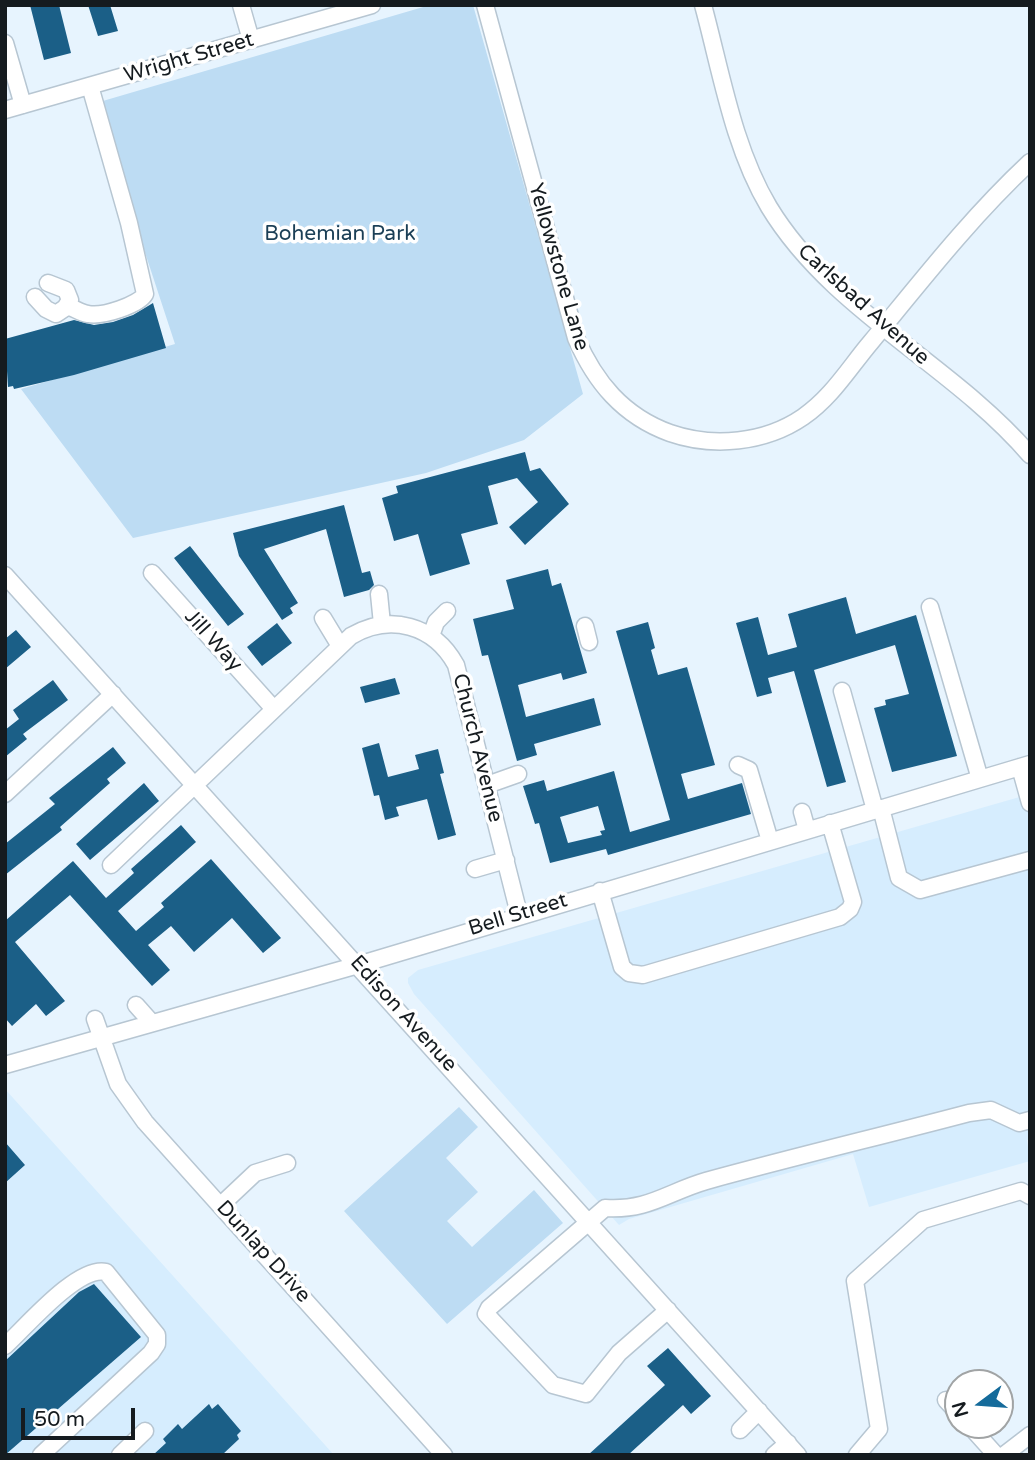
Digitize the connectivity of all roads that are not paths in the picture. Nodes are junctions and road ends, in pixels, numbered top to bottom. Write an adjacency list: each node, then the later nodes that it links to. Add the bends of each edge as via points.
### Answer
1 (241, 5): 5 (street)
2 (372, 5): 5 (street, Wright Street)
3 (485, 5): 14 (street, Yellowstone Lane, via 576,338 594,376 623,407 659,429 700,440 763,435 802,418 818,405)
4 (703, 5): 14 (street, Carlsbad Avenue, via 742,147 767,205 804,256)
5 (251, 40): 7 (street, Wright Street)
6 (5, 43): 8 (street)
7 (90, 86): 8 (street, Wright Street); 13 (street, via 145,294 140,301 96,314)
8 (23, 105): 9 (street, Wright Street)
9 (5, 110)
10 (1030, 162): 14 (street, Yellowstone Lane, via 964,229)
11 (48, 283): 13 (street, via 66,290)
12 (35, 297): 13 (street, via 56,314)
13 (67, 306)
14 (884, 328): 15 (street, Carlsbad Avenue)
15 (1030, 455)
16 (152, 573): 27 (street, Jill Way)
17 (7, 582): 26 (street, Edison Avenue)
18 (379, 594): 22 (street)
19 (930, 607): 31 (street)
20 (447, 611): 23 (street)
21 (323, 618): 24 (street)
22 (382, 624): 23 (street, Church Avenue, via 405,625); 24 (street, via 361,630)
23 (431, 636): 33 (street, Church Avenue, via 456,665 477,719)
24 (340, 646): 27 (street)
25 (842, 691): 36 (street)
26 (113, 694): 32 (street, Edison Avenue); 34 (street)
27 (274, 708): 32 (street)
28 (738, 765): 40 (street, via 749,770)
29 (1025, 766): 31 (street, Bell Street); 35 (street)
30 (518, 774): 33 (street)
31 (979, 779): 36 (street, Bell Street)
32 (195, 782): 43 (street); 47 (street, Edison Avenue)
33 (487, 785): 41 (street, Church Avenue)
34 (5, 794)
35 (1030, 803)
36 (878, 809): 38 (street, Bell Street); 42 (street, via 899,878 920,890)
37 (802, 812): 39 (street)
38 (830, 823): 39 (street, Bell Street); 45 (street, via 853,902 840,917 643,975 622,967)
39 (807, 830): 40 (street, Bell Street)
40 (770, 841): 45 (street, Bell Street)
41 (506, 860): 44 (street); 46 (street, Church Avenue)
42 (1030, 860)
43 (111, 865)
44 (475, 869)
45 (600, 891): 46 (street, Bell Street)
46 (519, 914): 47 (street, Bell Street)
47 (358, 965): 50 (street, Bell Street); 57 (street, Edison Avenue)
48 (136, 1005): 50 (street)
49 (95, 1019): 51 (street, Dunlap Drive)
50 (152, 1023): 51 (street, Bell Street)
51 (101, 1038): 52 (street, Bell Street); 56 (street, Dunlap Drive, via 130,1103)
52 (5, 1065)
53 (1030, 1120): 57 (street, via 1019,1123 991,1110 970,1113 703,1182 629,1209 605,1208)
54 (287, 1163): 56 (street, via 256,1173)
55 (1030, 1196): 70 (street, via 1021,1191 923,1220 855,1281 879,1429)
56 (221, 1205): 68 (street, Dunlap Drive)
57 (588, 1221): 58 (street, Edison Avenue); 58 (street, via 486,1314 553,1385 586,1394 619,1353)
58 (668, 1310): 60 (street, Edison Avenue)
59 (5, 1346): 66 (street, via 78,1277 97,1269 106,1272 157,1335 151,1353)
60 (759, 1411): 61 (street); 65 (street, Edison Avenue)
61 (740, 1430)
62 (145, 1431): 67 (street)
63 (1030, 1435): 72 (street)
64 (982, 1439): 71 (street)
65 (793, 1449): 69 (street)
66 (41, 1455)
67 (120, 1455)
68 (444, 1455)
69 (775, 1455)
70 (857, 1455)
71 (996, 1455)
72 (1004, 1455)

